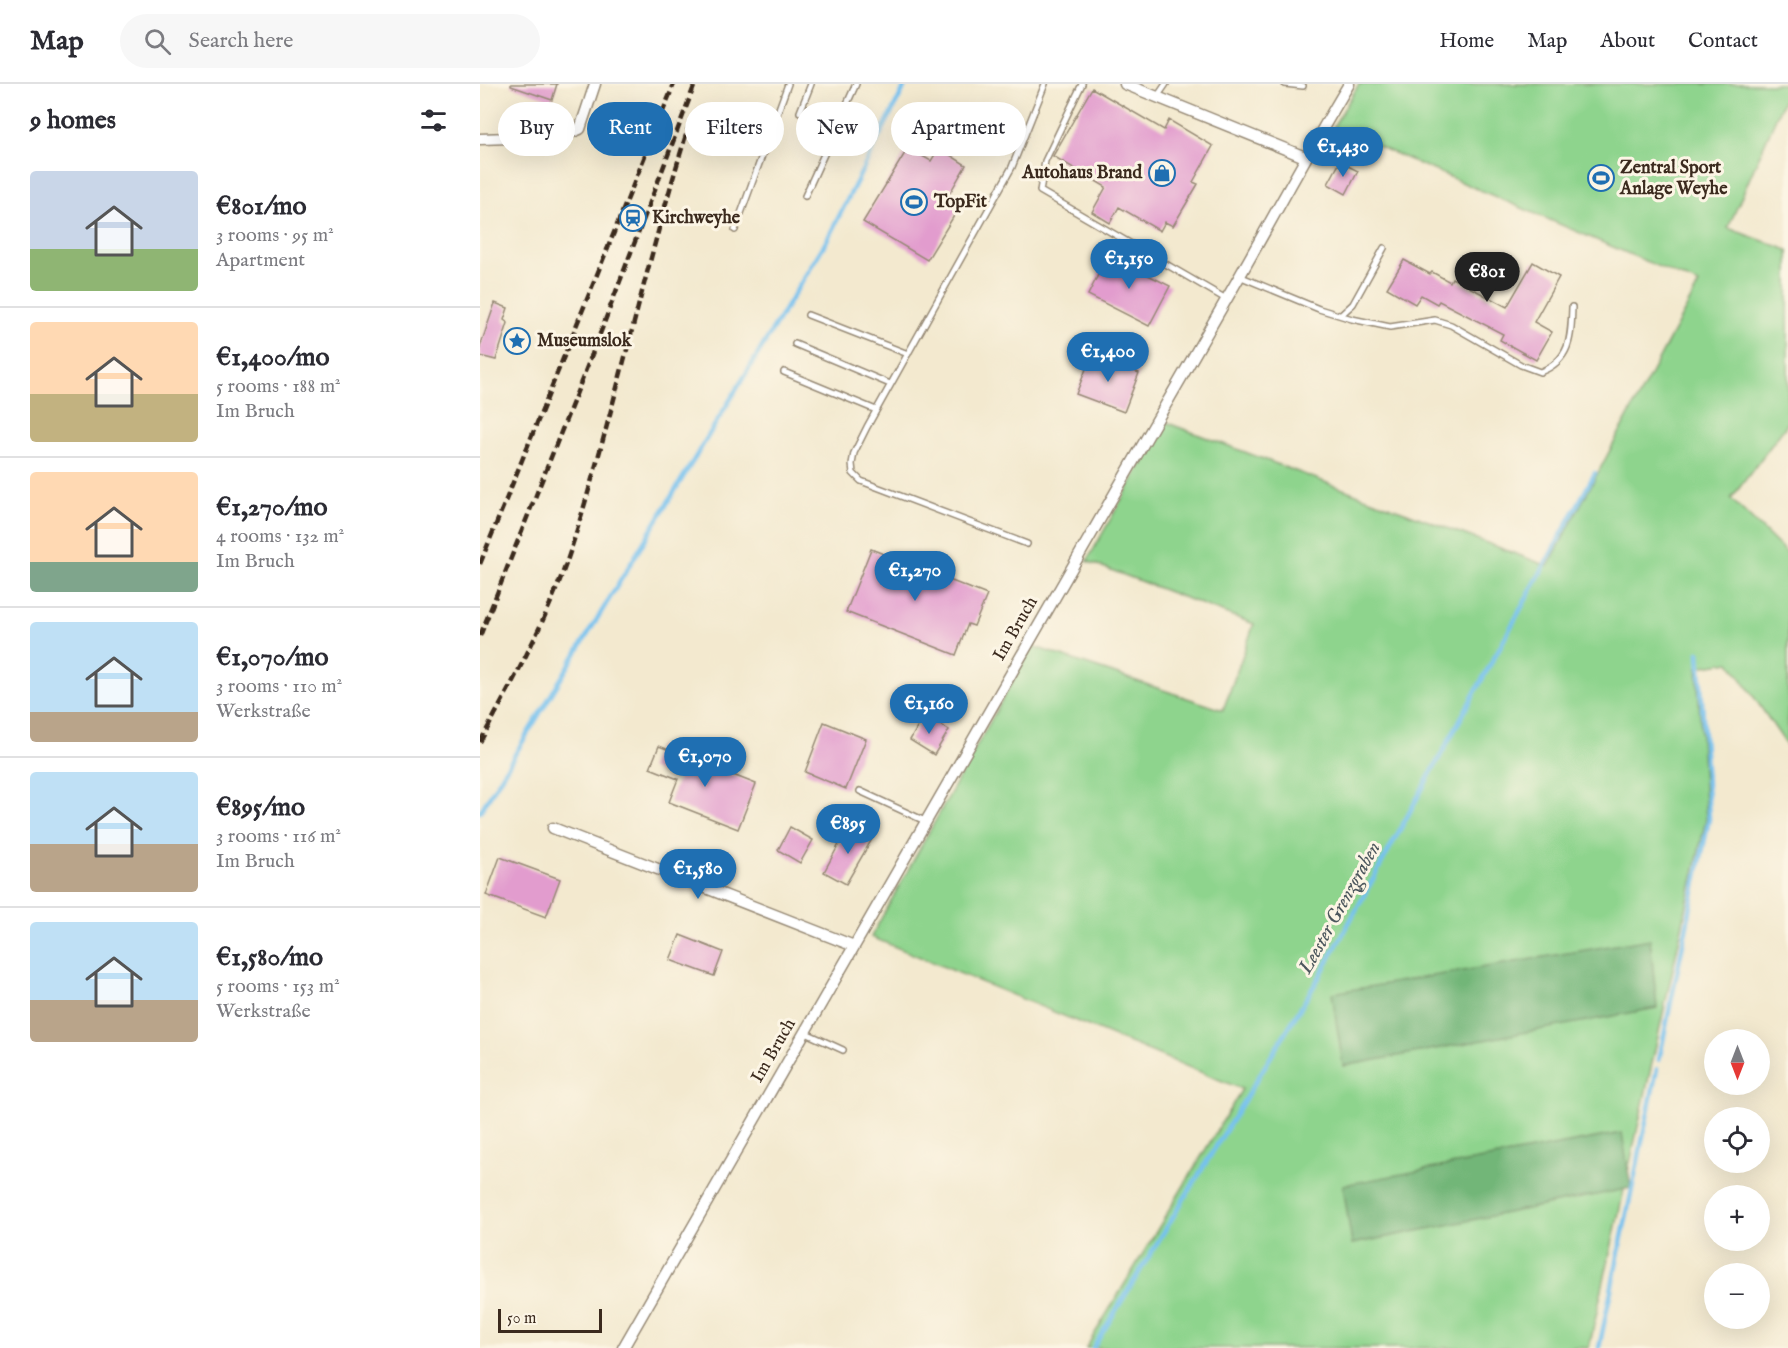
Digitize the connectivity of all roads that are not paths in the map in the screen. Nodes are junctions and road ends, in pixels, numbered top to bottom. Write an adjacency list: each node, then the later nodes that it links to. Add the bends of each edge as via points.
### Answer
1 (595, 84): 14 (street, via 580,129 562,136)
2 (788, 84): 17 (lane)
3 (811, 84): 13 (lane)
4 (856, 84): 16 (lane)
5 (1045, 84): 25 (lane, via 1012,167)
6 (1082, 84): 20 (lane, via 1045,161 1040,191)
7 (1125, 84): 12 (street)
8 (1166, 84): 12 (lane)
9 (1285, 84): 11 (lane)
10 (1349, 84): 15 (street, Im Bruch)
11 (1304, 86)
12 (1157, 97): 15 (street)
13 (804, 102)
14 (480, 139)
15 (1305, 157): 19 (street, Im Bruch)
16 (806, 196)
17 (735, 230)
18 (1384, 248): 23 (lane, via 1353,304)
19 (1239, 276): 20 (street, Im Bruch); 23 (lane)
20 (1226, 299): 31 (street, Im Bruch)
21 (1572, 308): 23 (lane, via 1571,340 1553,367 1540,372 1521,366 1451,325 1435,320 1390,327)
22 (808, 315): 25 (lane)
23 (1341, 315)
24 (795, 344): 27 (lane)
25 (908, 354): 27 (lane)
26 (784, 372): 28 (lane)
27 (890, 384): 28 (lane)
28 (876, 410): 29 (lane, via 854,453 853,473 861,481)
29 (1027, 544)
30 (860, 791): 31 (lane)
31 (925, 822): 33 (street, Im Bruch)
32 (553, 828): 33 (street)
33 (854, 946): 34 (street, Im Bruch)
34 (804, 1032): 35 (lane); 36 (street, Im Bruch)
35 (843, 1050)
36 (623, 1348)

